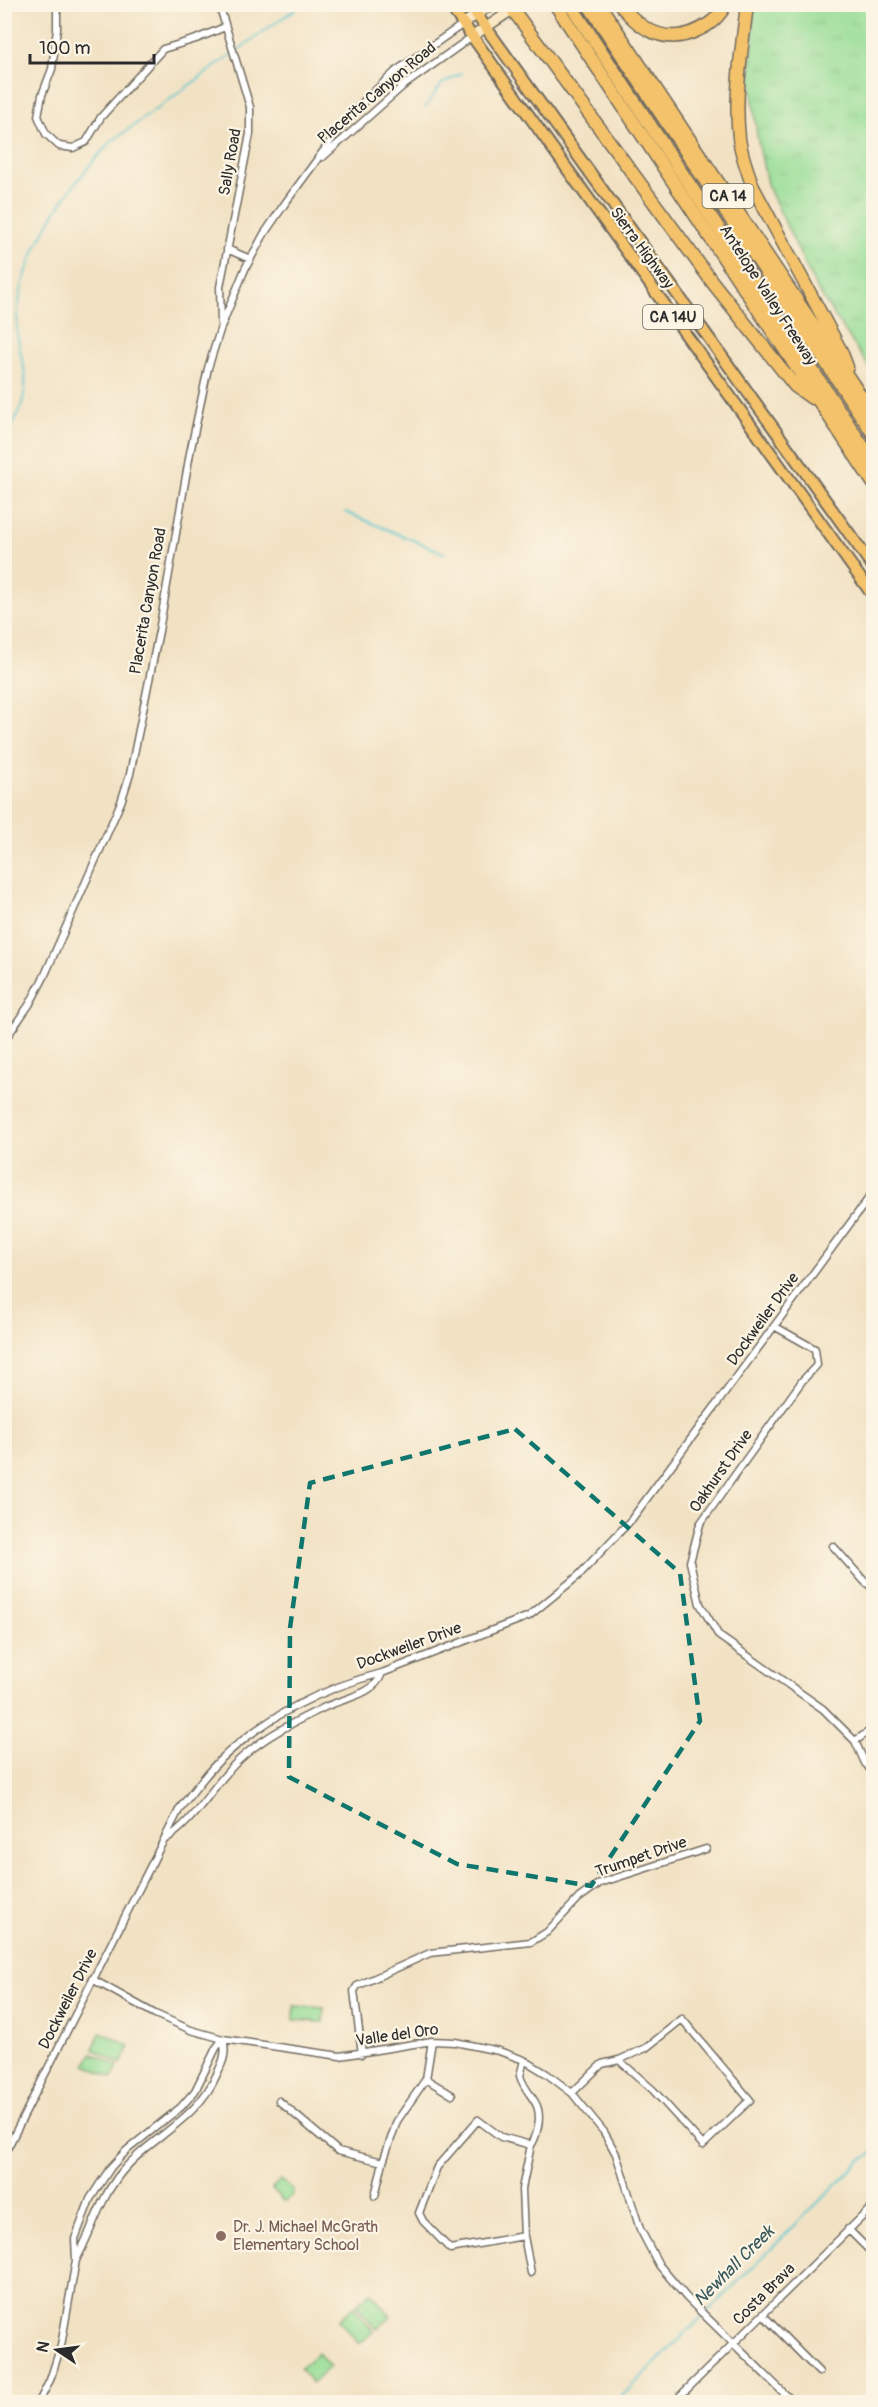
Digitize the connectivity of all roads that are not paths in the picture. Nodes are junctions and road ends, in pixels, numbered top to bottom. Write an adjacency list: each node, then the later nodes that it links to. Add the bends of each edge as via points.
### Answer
1 (57, 4): 16 (street, via 52,69 38,116 46,134 59,146 73,148 86,142 101,117 164,49)
2 (219, 4): 16 (street, Sally Road)
3 (449, 4): 15 (main road, Sierra Highway / CA 14U)
4 (469, 4): 14 (main road, Sierra Highway / CA 14U)
5 (493, 4): 14 (main road, Placerita Canyon Road)
6 (570, 4): 27 (highway)
7 (588, 4): 26 (highway)
8 (599, 4): 23 (highway, Antelope Valley Freeway / CA 14)
9 (620, 4): 10 (highway, via 640,26 663,37 674,37 708,25)
10 (726, 4)
11 (747, 4): 23 (highway, via 737,114 745,164 753,187 841,351)
12 (517, 7): 17 (main road, Placerita Canyon Road); 24 (highway, via 713,283 795,386)
13 (551, 7): 24 (highway, Antelope Valley Freeway / CA 14, via 599,68)
14 (477, 15): 15 (main road, Placerita Canyon Road); 17 (main road, Sierra Highway / CA 14U)
15 (464, 23): 18 (main road, Sierra Highway / CA 14U); 19 (street, Placerita Canyon Road, via 376,89)
16 (225, 27): 20 (street, Sally Road, via 250,107 250,134)
17 (486, 27): 18 (main road, Placerita Canyon Road); 29 (main road, Sierra Highway / CA 14U)
18 (473, 36): 19 (street, Placerita Canyon Road, via 403,86); 30 (main road, Sierra Highway / CA 14U)
19 (313, 166): 21 (street, Placerita Canyon Road)
20 (227, 249): 21 (street); 22 (street, Sally Road, via 220,287)
21 (250, 259): 22 (street, Placerita Canyon Road)
22 (221, 327): 31 (street, Placerita Canyon Road, via 192,444 130,774 44,977)
23 (855, 388): 25 (highway, Antelope Valley Freeway / CA 14)
24 (819, 404): 28 (highway, Antelope Valley Freeway / CA 14)
25 (873, 416)
26 (873, 435)
27 (873, 463)
28 (873, 484)
29 (873, 568)
30 (873, 597)
31 (4, 1041)
32 (873, 1191): 33 (street, Dockweiler Drive)
33 (774, 1326): 36 (street, Dockweiler Drive, via 631,1520 578,1576 529,1616); 38 (street, Oakhurst Drive, via 815,1349 817,1365 700,1524 690,1562 700,1604 719,1636 824,1709)
34 (833, 1546): 35 (street)
35 (873, 1589)
36 (382, 1673): 40 (street, via 370,1689 335,1702 252,1748 183,1825); 40 (street, Dockweiler Drive, via 309,1699 250,1735 200,1782)
37 (873, 1728): 38 (street)
38 (855, 1741): 39 (street, Oakhurst Drive)
39 (873, 1774)
40 (163, 1840): 42 (street, Dockweiler Drive)
41 (706, 1849): 45 (street, Trumpet Drive, via 600,1883 531,1942 430,1953 357,1986 354,1991)
42 (92, 1979): 43 (street, Valle del Oro, via 154,2014); 53 (street, Dockweiler Drive)
43 (223, 2039): 45 (street, Valle del Oro, via 316,2054); 60 (street, via 188,2099 126,2150 101,2182 81,2218 75,2239); 60 (street, via 224,2060 205,2097 118,2177 99,2207)
44 (432, 2041): 45 (street, Valle del Oro); 46 (street, Valle del Oro, via 482,2046); 48 (street)
45 (362, 2054)
46 (524, 2060): 49 (street, Valle del Oro); 52 (street, via 520,2076 540,2114)
47 (619, 2060): 47 (street, via 646,2048 682,2019 750,2100 703,2145 653,2090); 49 (street, via 602,2064)
48 (426, 2079): 50 (street); 54 (street, via 397,2121)
49 (572, 2093): 63 (street, Valle del Oro, via 616,2154 634,2213 659,2265)
50 (452, 2095)
51 (279, 2102): 54 (street, via 338,2151)
52 (531, 2145): 58 (street, via 522,2189); 58 (street, via 501,2137 477,2120 437,2167 419,2213 450,2248)
53 (4, 2155)
54 (383, 2162): 55 (street)
55 (375, 2196)
56 (873, 2205): 57 (street, Costa Brava)
57 (848, 2229): 59 (street); 62 (street, Costa Brava)
58 (524, 2236): 61 (street)
59 (873, 2255)
60 (76, 2260): 65 (street, via 61,2346)
61 (531, 2273)
62 (762, 2315): 63 (street, Costa Brava); 64 (street)
63 (734, 2345): 66 (street, Costa Brava); 67 (street, Valle del Oro)
64 (819, 2372)
65 (39, 2403)
66 (674, 2403)
67 (793, 2403)

